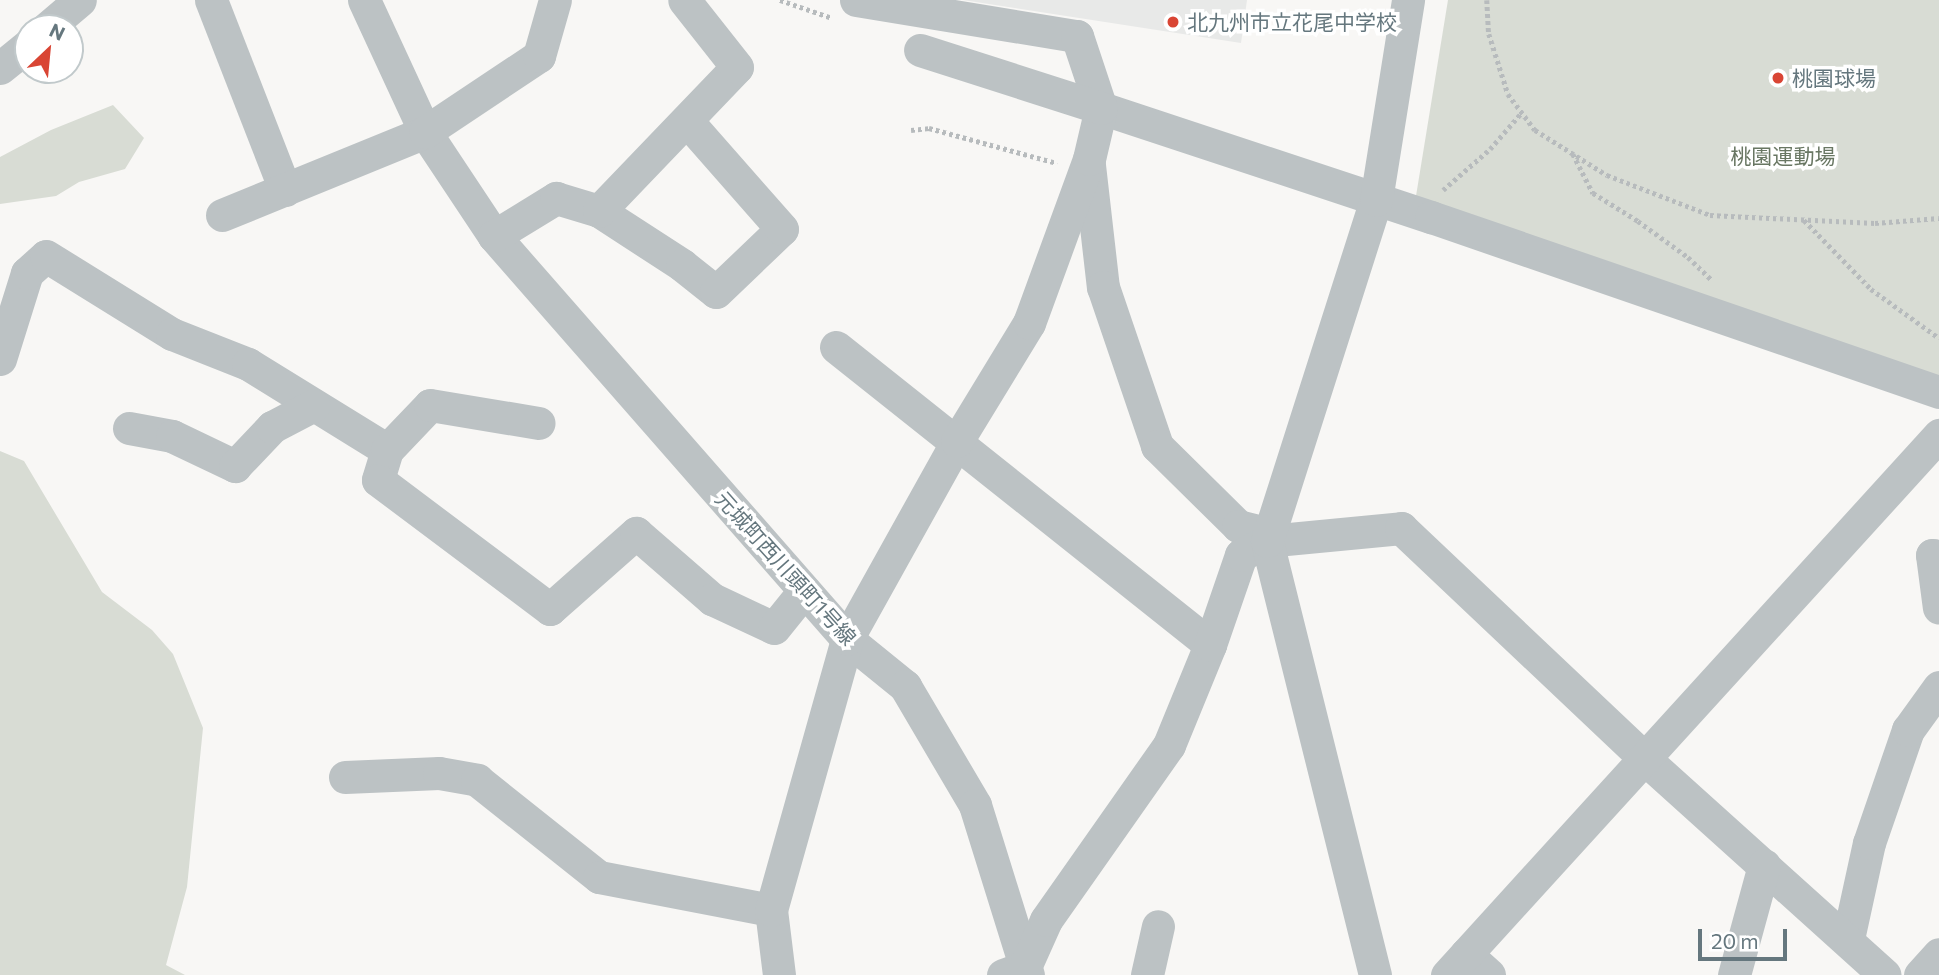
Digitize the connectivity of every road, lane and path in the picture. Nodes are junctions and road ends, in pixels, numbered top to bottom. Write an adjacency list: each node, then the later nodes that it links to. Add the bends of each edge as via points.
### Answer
1 (80, 0): 9 (street)
2 (211, 0): 20 (street)
3 (365, 0): 17 (street, 元城町西川頭町1号線)
4 (555, 0): 17 (street, via 538,57)
5 (684, 0): 15 (street, via 737,67)
6 (856, 0): 13 (street, via 1077,36)
7 (1408, 0): 21 (street)
8 (1487, 0): 14 (path, via 1489,34 1508,94)
9 (64, 14)
10 (920, 50): 13 (street)
11 (14, 56): 12 (street)
12 (0, 68)
13 (1101, 108): 19 (street); 21 (street)
14 (1522, 112): 18 (path, via 1535,130); 24 (path, via 1490,149 1444,190)
15 (687, 121): 22 (street); 22 (street, via 782,229 716,292)
16 (911, 130): 19 (path, via 929,128)
17 (425, 132): 20 (street); 27 (street, 元城町西川頭町1号線)
18 (1572, 153): 26 (path, via 1607,175 1710,215); 28 (path, via 1593,193 1688,257 1720,288)
19 (1087, 165): 37 (street, via 1029,323); 39 (street, via 1104,287 1157,446 1238,526)
20 (285, 190): 23 (street)
21 (1377, 200): 24 (street); 39 (street)
22 (599, 211): 27 (street, via 556,198)
23 (222, 215)
24 (1431, 217): 28 (street)
25 (1939, 218): 26 (path, via 1875,223)
26 (1804, 220): 29 (path, via 1871,289)
27 (494, 236): 41 (street, 元城町西川頭町1号線)
28 (1740, 322): 32 (street)
29 (1939, 338)
30 (836, 346): 37 (street)
31 (0, 359): 33 (street, via 27,273 46,256 172,334 248,364)
32 (1939, 392)
33 (314, 405): 35 (street, via 272,427 235,466 172,436); 38 (street)
34 (539, 423): 38 (street, via 430,405)
35 (129, 428)
36 (1939, 435): 46 (street)
37 (957, 441): 43 (street); 44 (street)
38 (387, 450): 41 (street, via 378,480 551,609 636,533 712,599 774,628)
39 (1267, 537): 44 (street, via 1241,555); 46 (street, via 1401,528); 57 (street)
40 (1939, 556): 42 (street, via 1932,555)
41 (804, 591): 43 (street, 元城町西川頭町1号線)
42 (1939, 608)
43 (847, 639): 49 (street); 54 (street, 元城町西川頭町1号線, via 905,686 975,805)
44 (1210, 645): 54 (street, via 1169,745 1045,920)
45 (1939, 687): 51 (street, via 1908,730 1869,843)
46 (1646, 760): 48 (street); 53 (street)
47 (345, 777): 49 (street, via 439,773 477,780 599,877)
48 (1764, 865): 51 (street); 58 (street)
49 (771, 910): 55 (street)
50 (1158, 926): 56 (street)
51 (1848, 939): 59 (street)
52 (1939, 954): 60 (street)
53 (1467, 968)
54 (1018, 972)
55 (779, 975)
56 (1147, 975)
57 (1375, 975)
58 (1734, 975)
59 (1885, 975)
60 (1920, 975)

